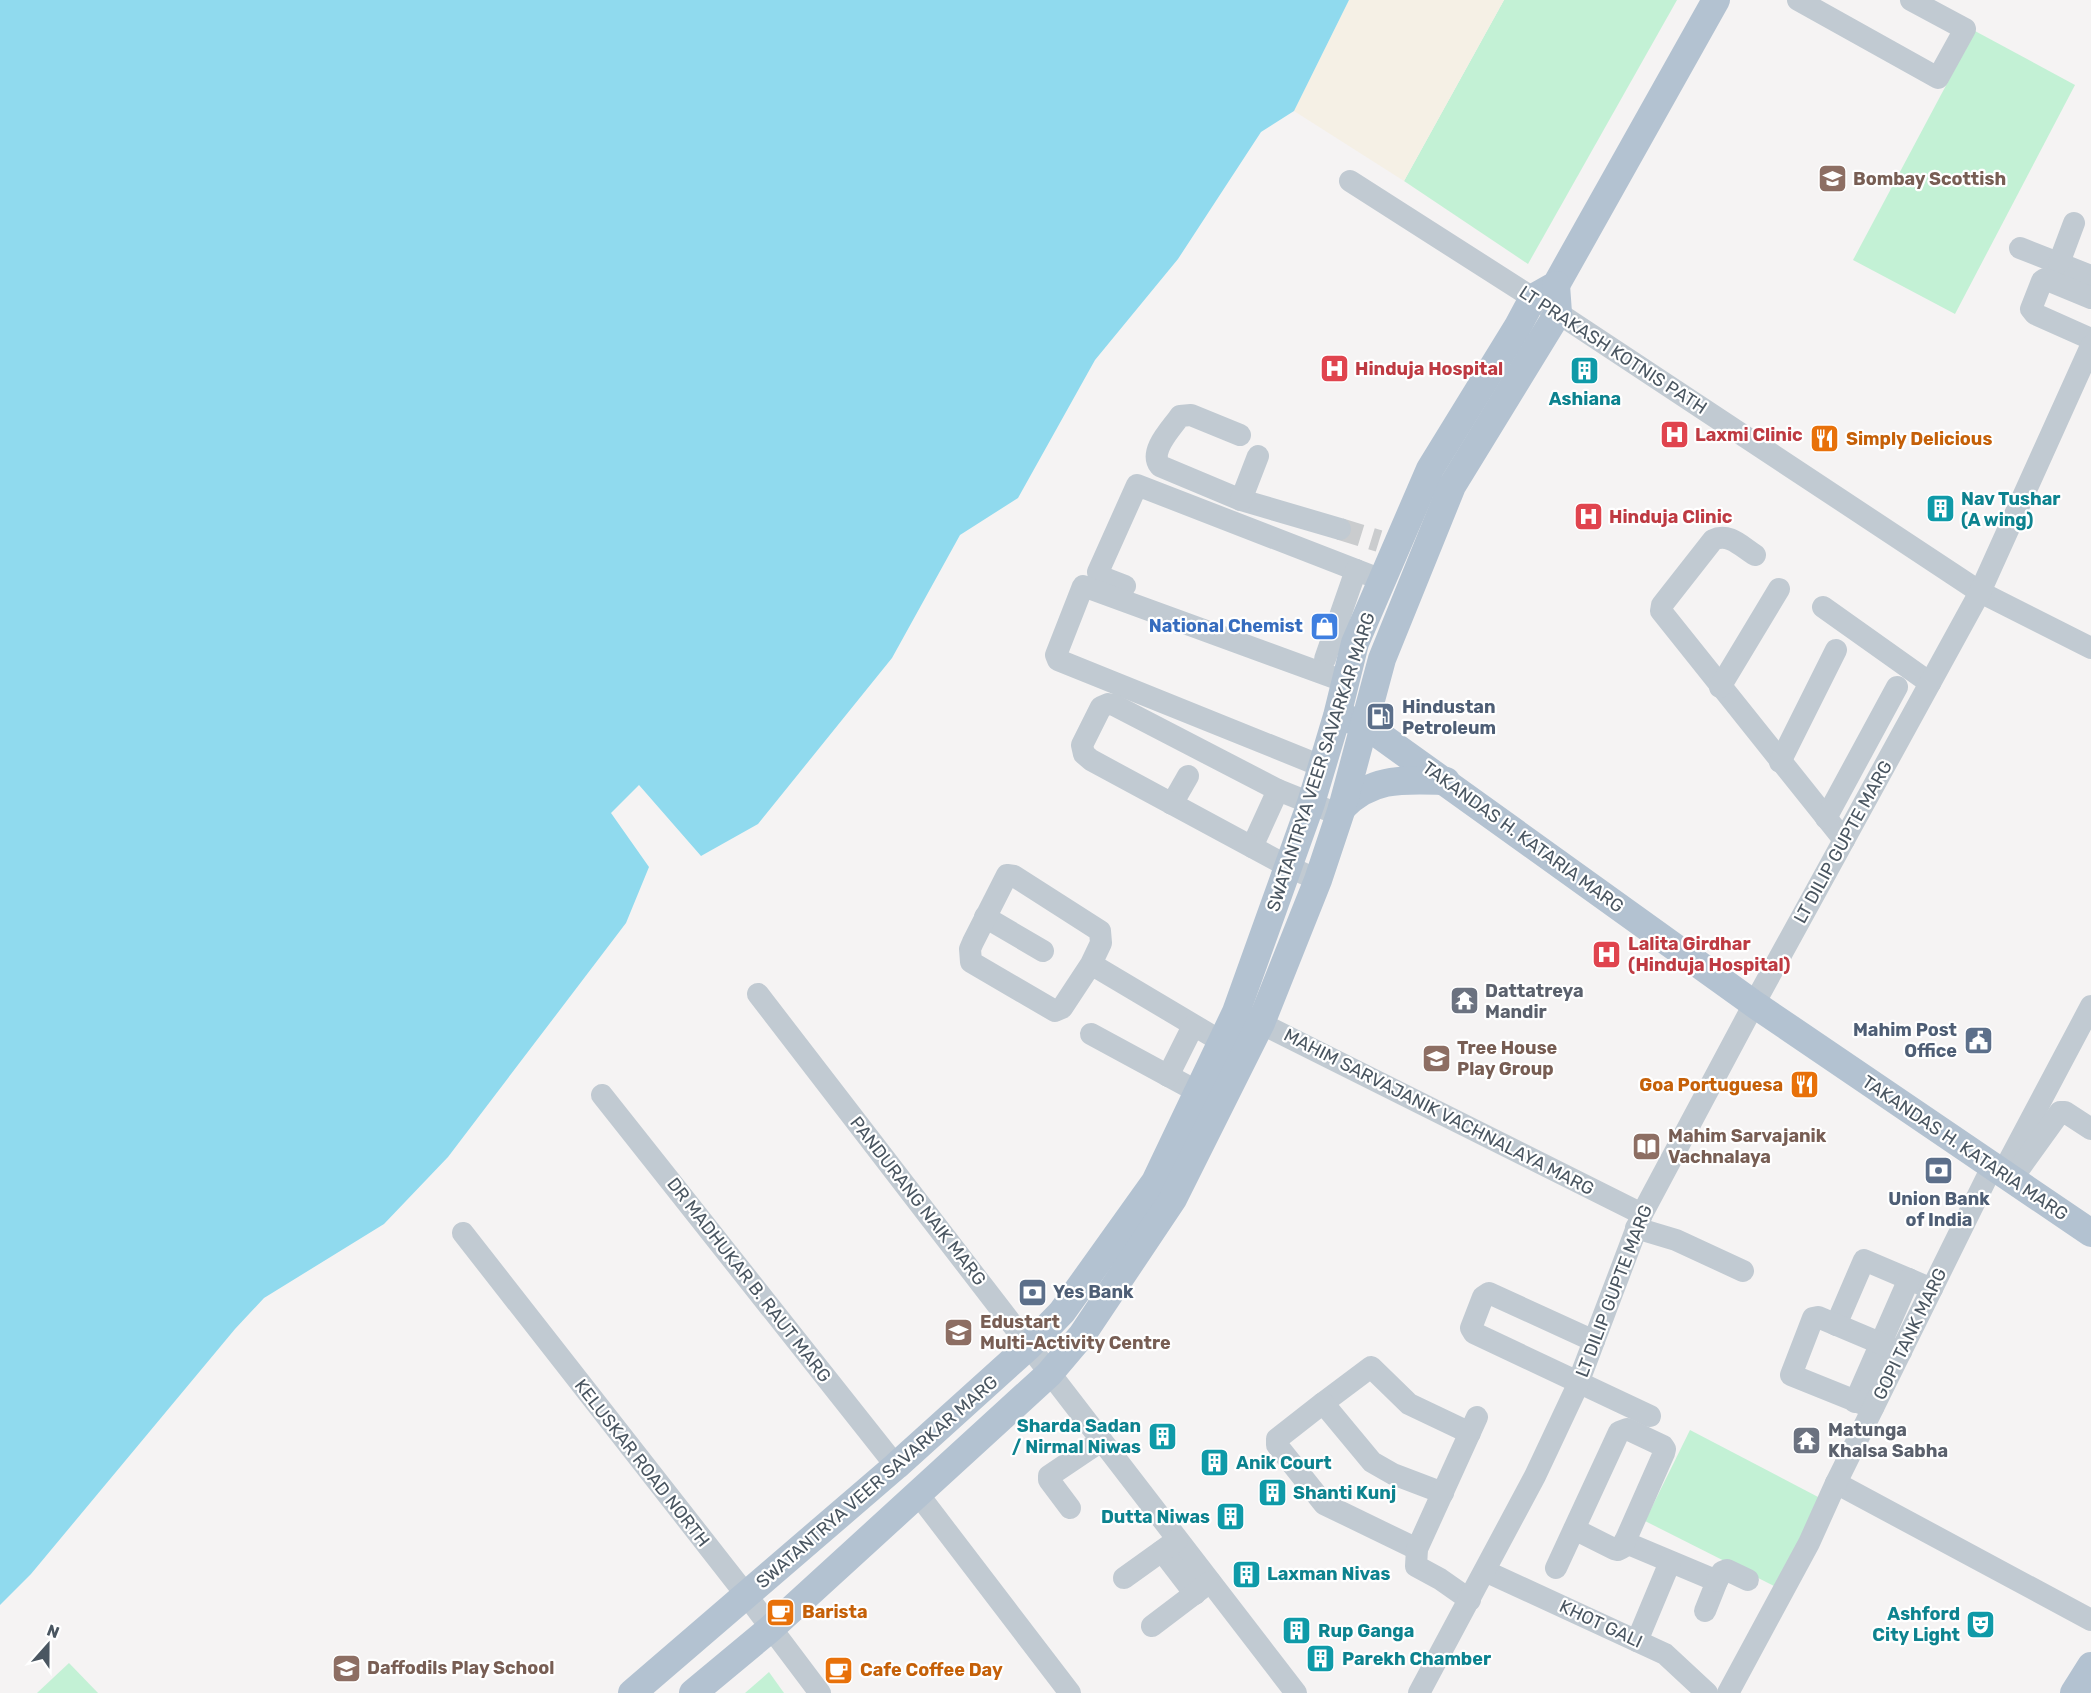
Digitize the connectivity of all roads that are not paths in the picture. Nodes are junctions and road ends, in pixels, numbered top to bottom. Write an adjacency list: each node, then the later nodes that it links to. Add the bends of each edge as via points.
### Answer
1 (1716, 0): 9 (main road, SWATANTRYA VEER SAVARKAR MARG)
2 (1911, 0): 3 (street, via 1965,29 1938,78)
3 (1806, 2)
4 (1350, 181): 9 (street, LT PRAKASH KOTNIS PATH)
5 (2074, 223): 7 (street)
6 (2020, 248): 7 (street)
7 (2059, 263): 8 (street)
8 (2091, 276)
9 (1544, 292): 12 (main road); 20 (main road, SWATANTRYA VEER SAVARKAR MARG, via 1524,316 1430,469 1388,544)
10 (2091, 298): 13 (street, via 2045,279 2031,309)
11 (2091, 306): 13 (street, LT DILIP GUPTE MARG)
12 (1558, 313): 22 (street, LT PRAKASH KOTNIS PATH); 31 (main road, SWATANTRYA VEER SAVARKAR MARG, via 1452,486 1382,660)
13 (2087, 339): 22 (street, LT DILIP GUPTE MARG)
14 (1240, 435): 16 (street, via 1184,414 1155,455 1160,466)
15 (1258, 456): 16 (street)
16 (1241, 500): 17 (street)
17 (1340, 530)
18 (1755, 555): 28 (street, via 1730,538 1713,540 1662,605 1663,616)
19 (1356, 570): 20 (street); 26 (street); 26 (street, via 1137,485 1098,572 1099,576)
20 (1382, 580): 26 (main road, SWATANTRYA VEER SAVARKAR MARG)
21 (1779, 589): 28 (street)
22 (1980, 592): 24 (street, LT PRAKASH KOTNIS PATH); 27 (street, LT DILIP GUPTE MARG)
23 (1824, 608): 27 (street)
24 (2091, 648)
25 (1836, 650): 32 (street)
26 (1340, 669): 30 (main road, SWATANTRYA VEER SAVARKAR MARG); 33 (street, via 1083,586 1056,655 1058,660)
27 (1930, 682): 41 (street, LT DILIP GUPTE MARG)
28 (1720, 687): 32 (street)
29 (1897, 687): 40 (street)
30 (1337, 716): 31 (main road, TAKANDAS H. KATARIA MARG); 33 (main road, SWATANTRYA VEER SAVARKAR MARG)
31 (1364, 723): 35 (main road, TAKANDAS H. KATARIA MARG); 39 (main road, SWATANTRYA VEER SAVARKAR MARG)
32 (1780, 762): 40 (street)
33 (1321, 766): 37 (main road, SWATANTRYA VEER SAVARKAR MARG)
34 (1188, 776): 38 (street)
35 (1446, 781): 39 (main road, via 1399,780 1375,785 1354,795); 49 (main road, TAKANDAS H. KATARIA MARG)
36 (1278, 790): 37 (street); 38 (street, via 1114,705 1104,705 1082,745 1084,754); 42 (street)
37 (1311, 803): 39 (street); 43 (main road, SWATANTRYA VEER SAVARKAR MARG)
38 (1172, 804): 42 (street)
39 (1341, 811): 44 (main road, SWATANTRYA VEER SAVARKAR MARG)
40 (1826, 818): 41 (street)
41 (1844, 840): 49 (street, LT DILIP GUPTE MARG)
42 (1252, 847): 43 (street)
43 (1289, 867): 44 (street); 51 (main road, SWATANTRYA VEER SAVARKAR MARG)
44 (1318, 880): 51 (main road, SWATANTRYA VEER SAVARKAR MARG)
45 (985, 917): 46 (street); 47 (street, via 1007,875 1014,876 1100,931 1101,943); 47 (street, via 970,949 971,962 1052,1010 1062,1008)
46 (1043, 951)
47 (1091, 964): 52 (street)
48 (758, 994): 68 (street, PANDURANG NAIK MARG)
49 (1754, 1004): 59 (main road, TAKANDAS H. KATARIA MARG); 60 (street, LT DILIP GUPTE MARG)
50 (2091, 1006): 59 (street)
51 (1249, 1018): 54 (main road, SWATANTRYA VEER SAVARKAR MARG); 60 (street, MAHIM SARVAJANIK VACHNALAYA MARG)
52 (1193, 1026): 54 (street); 55 (street)
53 (1091, 1034): 55 (street)
54 (1233, 1048): 57 (main road, SWATANTRYA VEER SAVARKAR MARG)
55 (1168, 1076): 57 (street)
56 (602, 1095): 76 (street, DR MADHUKAR B. RAUT MARG)
57 (1208, 1098): 68 (main road, SWATANTRYA VEER SAVARKAR MARG, via 1155,1182 1062,1312); 70 (main road, SWATANTRYA VEER SAVARKAR MARG, via 1173,1199 1082,1335)
58 (2091, 1129): 59 (street, via 2060,1112)
59 (2002, 1174): 62 (main road, TAKANDAS H. KATARIA MARG); 65 (street, GOPI TANK MARG)
60 (1639, 1221): 63 (street, MAHIM SARVAJANIK VACHNALAYA MARG); 67 (street, LT DILIP GUPTE MARG)
61 (463, 1233): 92 (street, KELUSKAR ROAD NORTH)
62 (2091, 1233)
63 (1743, 1271)
64 (1909, 1279): 65 (street); 66 (street, via 1864,1260); 69 (street)
65 (1932, 1289): 69 (street, GOPI TANK MARG)
66 (1836, 1325): 69 (street); 73 (street, via 1814,1317 1791,1375)
67 (1588, 1338): 71 (street, LT DILIP GUPTE MARG); 71 (street, via 1489,1293 1483,1297 1471,1328 1474,1333)
68 (1029, 1346): 70 (street, PANDURANG NAIK MARG); 76 (main road, SWATANTRYA VEER SAVARKAR MARG)
69 (1891, 1348): 73 (street, GOPI TANK MARG)
70 (1049, 1374): 75 (street, PANDURANG NAIK MARG); 79 (main road, SWATANTRYA VEER SAVARKAR MARG)
71 (1572, 1379): 74 (street); 87 (street, LT DILIP GUPTE MARG, via 1535,1476)
72 (1323, 1403): 78 (street, via 1372,1461 1393,1474); 78 (street, via 1371,1367 1409,1404 1473,1425); 84 (street, via 1277,1439 1277,1445 1324,1504)
73 (1864, 1405): 77 (street, GOPI TANK MARG)
74 (1650, 1416)
75 (1101, 1440): 80 (street, via 1049,1476); 83 (street, PANDURANG NAIK MARG)
76 (897, 1466): 92 (main road, SWATANTRYA VEER SAVARKAR MARG)
77 (1836, 1483): 95 (street); 107 (street, GOPI TANK MARG, via 1809,1543)
78 (1443, 1493): 84 (street)
79 (918, 1494): 97 (main road, SWATANTRYA VEER SAVARKAR MARG); 103 (street)
80 (1070, 1508)
81 (1574, 1529): 82 (street, via 1618,1550); 82 (street, via 1619,1432 1627,1429 1665,1449); 86 (street)
82 (1624, 1542): 85 (street)
83 (1169, 1545): 88 (street); 91 (street, PANDURANG NAIK MARG)
84 (1418, 1549): 93 (street, via 1416,1566)
85 (1670, 1562): 90 (street); 98 (street)
86 (1556, 1568)
87 (1485, 1571): 93 (street, LT DILIP GUPTE MARG); 98 (street, KHOT GALI)
88 (1124, 1578)
89 (1748, 1580): 90 (street, via 1728,1570)
90 (1717, 1581): 94 (street)
91 (1203, 1588): 96 (street); 104 (street, PANDURANG NAIK MARG)
92 (747, 1596): 97 (street, KELUSKAR ROAD NORTH); 100 (main road, SWATANTRYA VEER SAVARKAR MARG)
93 (1470, 1600): 105 (street, LT DILIP GUPTE MARG)
94 (1705, 1611)
95 (2091, 1620)
96 (1152, 1626)
97 (770, 1629): 101 (main road, SWATANTRYA VEER SAVARKAR MARG); 102 (street, KELUSKAR ROAD NORTH)
98 (1637, 1641): 106 (street, KHOT GALI, via 1665,1654)
99 (2091, 1666): 108 (main road)
100 (632, 1693)
101 (693, 1693)
102 (820, 1693)
103 (1070, 1693)
104 (1296, 1693)
105 (1419, 1693)
106 (1707, 1693)
107 (1728, 1693)
108 (2074, 1693)

